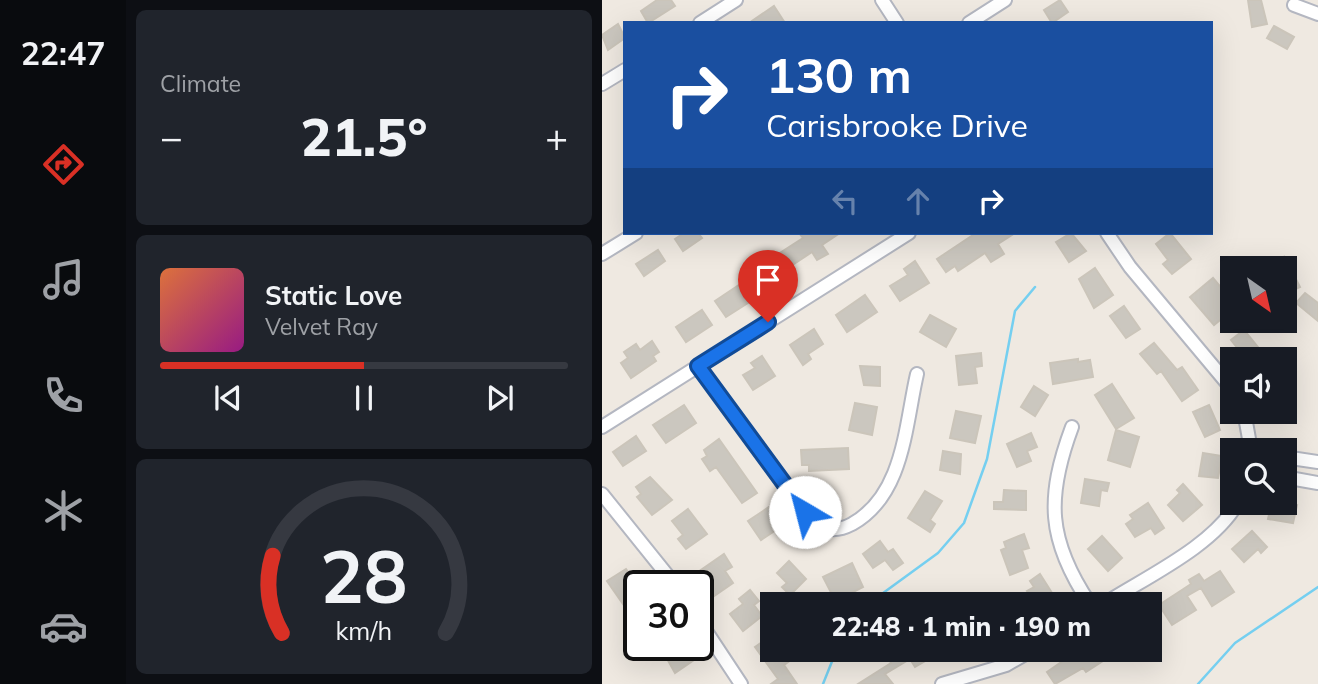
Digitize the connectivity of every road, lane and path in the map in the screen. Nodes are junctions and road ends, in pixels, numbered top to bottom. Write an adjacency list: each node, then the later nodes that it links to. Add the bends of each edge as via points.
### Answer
1 (736, 0): 6 (street)
2 (882, 0): 7 (street)
3 (1005, 0): 8 (street)
4 (1294, 5): 5 (street)
5 (1318, 14)
6 (703, 21)
7 (896, 21)
8 (972, 21)
9 (623, 71): 10 (street)
10 (602, 84)
11 (633, 235): 14 (street)
12 (906, 235): 15 (street)
13 (1108, 235): 17 (street)
14 (602, 254)
15 (698, 366): 16 (street, via 805,512 830,530 863,517 892,481); 18 (street)
16 (916, 374)
17 (1220, 376)
18 (602, 426)
19 (1072, 427): 27 (street, via 1056,476 1054,520 1063,557)
20 (1297, 459): 21 (street)
21 (1318, 462)
22 (1297, 479): 23 (street)
23 (1318, 482)
24 (602, 494): 26 (street)
25 (1230, 515): 28 (street, via 1208,538)
26 (663, 570)
27 (1083, 592)
28 (1123, 592)
29 (714, 643): 31 (street)
30 (1011, 662): 32 (street)
31 (741, 684)
32 (942, 684)

